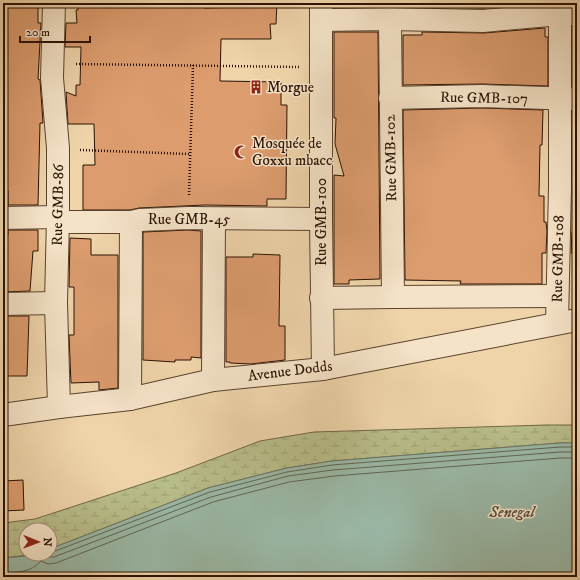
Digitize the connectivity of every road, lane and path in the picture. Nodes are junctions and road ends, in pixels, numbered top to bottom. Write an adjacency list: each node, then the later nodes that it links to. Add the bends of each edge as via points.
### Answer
1 (54, 3): 7 (street, Rue GMB-86)
2 (566, 10): 4 (street, via 483,21); 9 (street, Rue GMB-108)
3 (321, 12): 4 (street); 6 (street, Rue GMB-100)
4 (390, 19): 8 (street, Rue GMB-102)
5 (194, 66): 6 (path); 7 (path, via 71,63); 11 (path)
6 (321, 67): 17 (street, Rue GMB-100)
7 (52, 78): 10 (street, Rue GMB-86)
8 (390, 98): 9 (street, Rue GMB-107, via 482,96); 20 (street, Rue GMB-102)
9 (569, 99): 12 (street, Rue GMB-108)
10 (58, 148): 11 (path); 15 (street, Rue GMB-86)
11 (190, 154): 14 (path)
12 (568, 187): 19 (street, Rue GMB-108)
13 (3, 218): 15 (street, Rue GMB-45)
14 (188, 218): 16 (street, Rue GMB-45); 18 (street, Rue GMB-45)
15 (58, 219): 18 (street, Rue GMB-45); 22 (street, Rue GMB-86)
16 (214, 219): 17 (street, Rue GMB-45); 26 (street)
17 (321, 219): 21 (street, Rue GMB-100)
18 (131, 222): 27 (street)
19 (557, 296): 20 (street); 24 (street, Rue GMB-108)
20 (393, 297): 21 (street)
21 (321, 298): 25 (street, Rue GMB-100)
22 (56, 303): 23 (street); 28 (street, Rue GMB-86)
23 (3, 304)
24 (567, 322): 25 (street, Avenue Dodds)
25 (323, 369): 26 (street, Avenue Dodds)
26 (213, 380): 27 (street, Avenue Dodds)
27 (130, 399): 28 (street, Avenue Dodds)
28 (59, 407): 29 (street, Avenue Dodds)
29 (3, 415)

